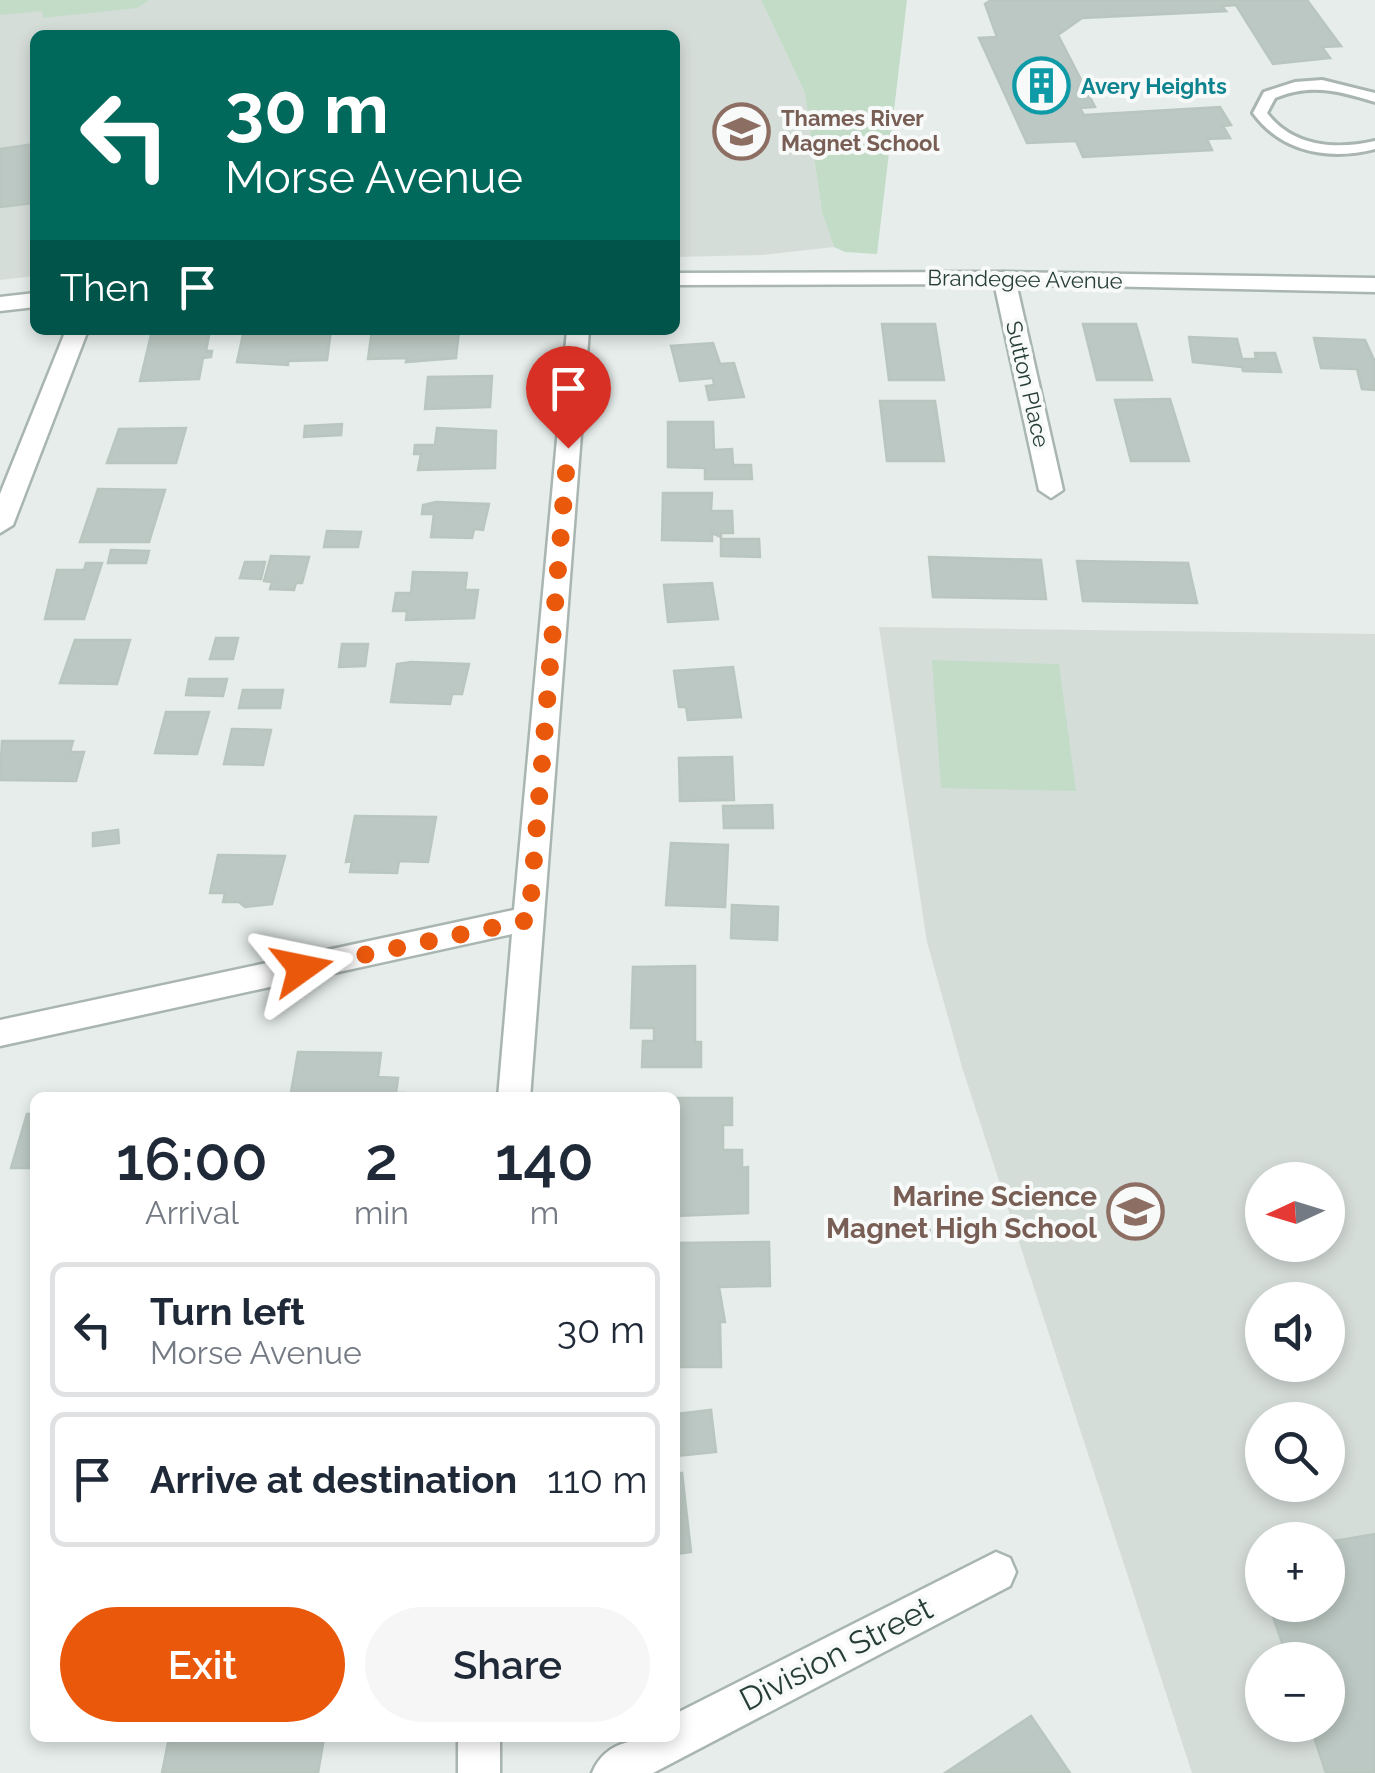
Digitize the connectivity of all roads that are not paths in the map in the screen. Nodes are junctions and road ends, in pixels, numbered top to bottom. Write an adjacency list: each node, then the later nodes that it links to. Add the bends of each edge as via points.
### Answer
1 (1375, 98): 2 (lane, via 1301,84 1270,94 1260,113 1278,134 1297,142 1344,150)
2 (1375, 145)
3 (1004, 278): 4 (street, Brandegee Avenue); 5 (street, Brandegee Avenue); 10 (street, Sutton Place)
4 (680, 279)
5 (1375, 285)
6 (30, 301): 7 (street)
7 (0, 304)
8 (75, 335): 11 (street)
9 (578, 335): 12 (street)
10 (1052, 490)
11 (0, 525)
12 (529, 920): 13 (street); 14 (street)
13 (0, 1033)
14 (515, 1092)
15 (996, 1572): 16 (street, Division Street)
16 (680, 1734)
17 (480, 1742): 19 (street)
18 (665, 1742): 20 (street, Division Street)
19 (479, 1773)
20 (612, 1773)

